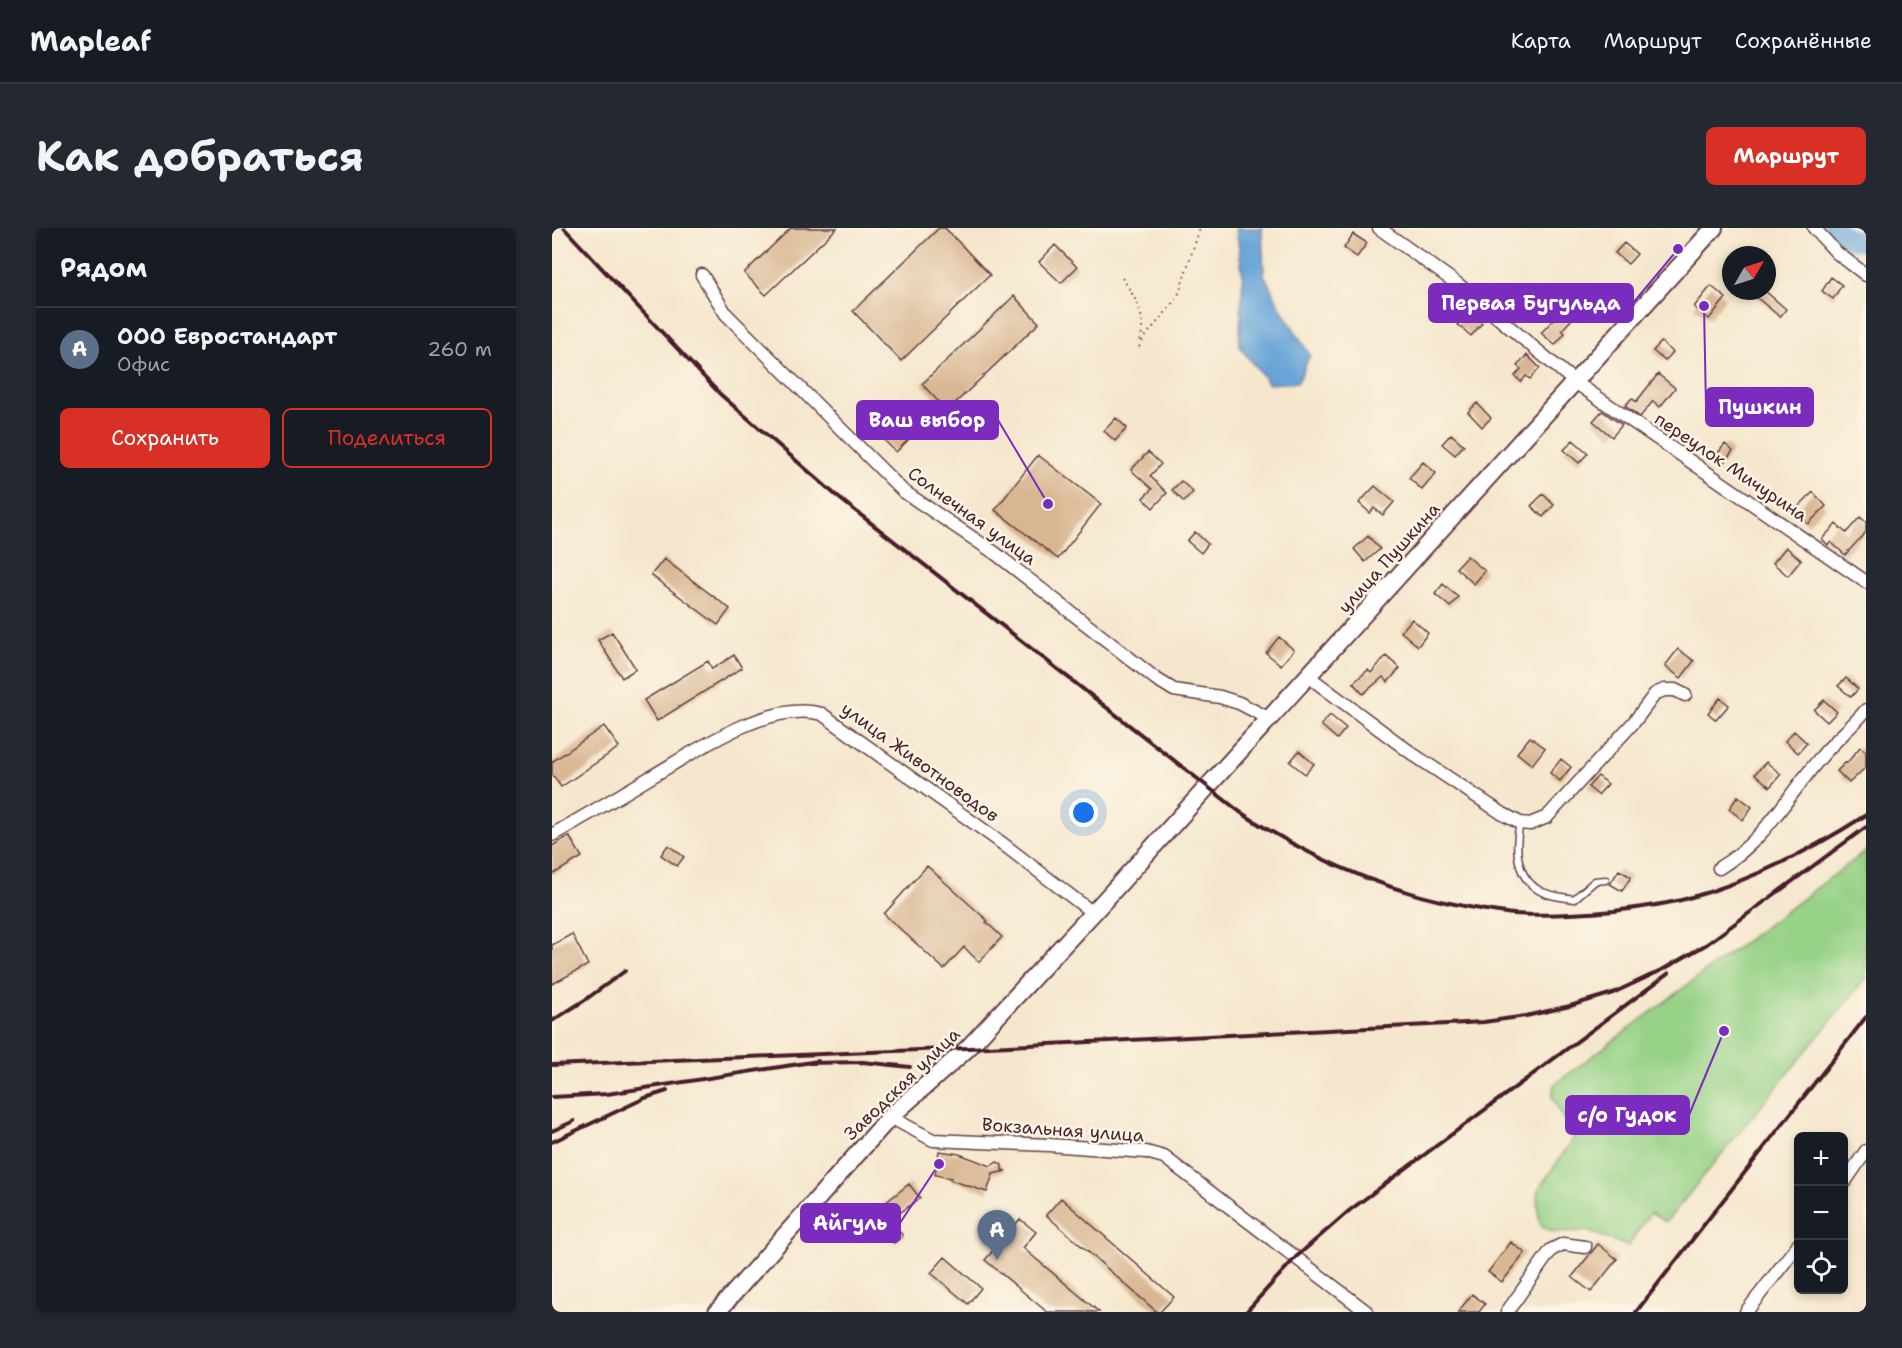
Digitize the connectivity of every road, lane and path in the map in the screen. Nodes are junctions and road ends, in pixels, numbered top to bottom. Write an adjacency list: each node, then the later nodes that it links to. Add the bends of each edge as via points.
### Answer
1 (1200, 228): 7 (path, via 1179,293 1139,347 1142,318 1135,297)
2 (1379, 228): 8 (street, переулок Мичурина, via 1459,285)
3 (1714, 228): 8 (main road, улица Пушкина)
4 (1814, 228): 6 (street, via 1837,253)
5 (702, 275): 13 (street, Солнечная улица, via 726,314 903,491 995,553 1156,679 1174,690 1221,697)
6 (1866, 275)
7 (1122, 278)
8 (1575, 382): 9 (street, переулок Мичурина); 10 (main road, улица Пушкина)
9 (1866, 582)
10 (1308, 676): 13 (main road, улица Пушкина); 14 (street, via 1414,756)
11 (1685, 695): 14 (street, via 1675,690 1655,694 1547,817 1530,824)
12 (1866, 710): 16 (street, via 1821,757 1761,835)
13 (1270, 718): 18 (main road, улица Пушкина)
14 (1520, 823): 17 (lane, via 1516,849 1526,878 1536,889 1574,900 1594,881)
15 (552, 835): 18 (street, улица Животноводов, via 723,735 764,718 814,711)
16 (1719, 868)
17 (1606, 880)
18 (1093, 913): 19 (main road, Заводская улица, via 968,1048)
19 (890, 1118): 24 (main road, Заводская улица); 25 (street, Вокзальная улица, via 933,1140 1146,1152 1164,1157)
20 (1866, 1151): 21 (street)
21 (1848, 1177)
22 (1585, 1247): 26 (street, via 1563,1244 1551,1250)
23 (1794, 1250): 27 (street)
24 (717, 1312)
25 (1367, 1312)
26 (1507, 1312)
27 (1746, 1312)

